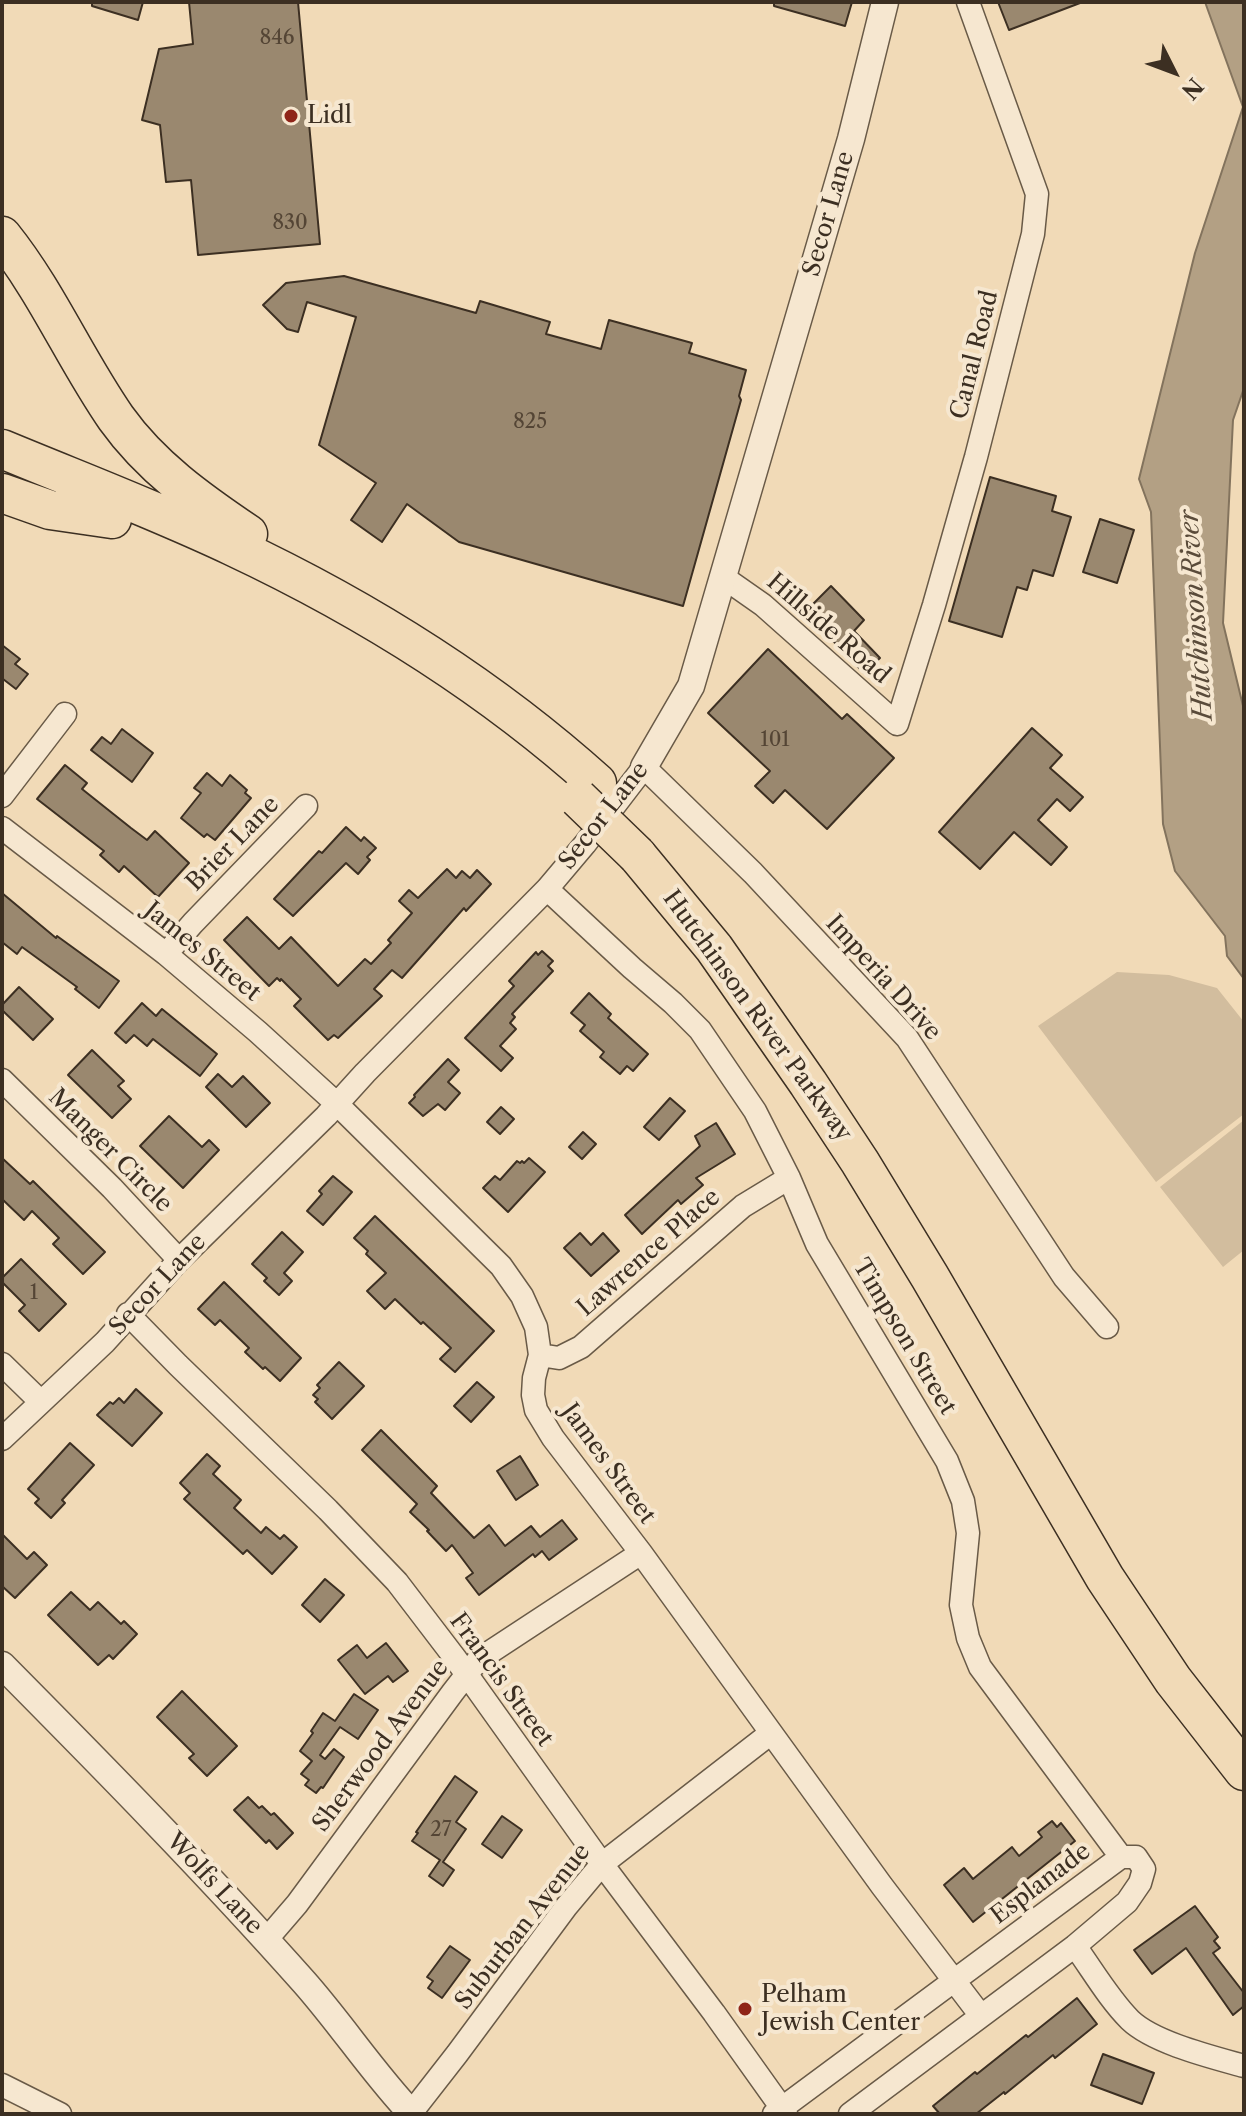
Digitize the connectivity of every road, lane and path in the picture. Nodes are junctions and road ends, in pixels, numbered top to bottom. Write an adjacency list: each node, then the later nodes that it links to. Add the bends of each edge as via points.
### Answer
1 (885, 2): 8 (street, Secor Lane, via 851,139)
2 (968, 2): 11 (street, Canal Road, via 1037,194 1033,234 976,457)
3 (2, 236): 9 (highway, via 137,443 171,478)
4 (2, 449): 9 (highway, Hutchinson River Parkway, via 188,525)
5 (2, 474): 7 (highway, Hutchinson River Parkway)
6 (2, 493): 7 (highway, via 50,510)
7 (112, 519): 13 (highway, Hutchinson River Parkway, via 218,564 376,650 528,756)
8 (723, 577): 11 (street, Hillside Road, via 763,605); 12 (street, Secor Lane, via 691,686)
9 (323, 592): 13 (highway, Hutchinson River Parkway, via 411,642 519,717)
10 (65, 714): 14 (street)
11 (897, 724)
12 (644, 767): 18 (street, Secor Lane); 25 (street, Imperia Drive, via 753,873 907,1038 1064,1277)
13 (588, 791): 17 (highway, Hutchinson River Parkway)
14 (2, 796)
15 (306, 806): 19 (street, Brier Lane)
16 (2, 828): 19 (street, James Street)
17 (645, 847): 33 (highway, Hutchinson River Parkway, via 728,930 838,1087 941,1251 1101,1527); 35 (highway, Hutchinson River Parkway, via 860,1162 1105,1578 1173,1680)
18 (547, 889): 21 (street, Secor Lane); 22 (street, Timpson Street, via 700,1030 755,1111)
19 (166, 954): 21 (street, James Street)
20 (2, 1080): 23 (street, Manger Circle)
21 (337, 1104): 23 (street, Secor Lane); 26 (street, James Street, via 514,1282 529,1310)
22 (789, 1178): 26 (street, Lawrence Place, via 743,1206 581,1347 559,1358); 36 (street, Timpson Street, via 817,1244 958,1488 968,1533 961,1605 980,1667)
23 (179, 1260): 24 (street, Secor Lane)
24 (128, 1314): 28 (street, Secor Lane); 32 (street, Francis Street, via 397,1582)
25 (1107, 1327)
26 (540, 1355): 30 (street, James Street, via 534,1378 536,1410)
27 (2, 1364): 28 (street)
28 (41, 1402): 29 (street, Secor Lane)
29 (2, 1439)
30 (641, 1553): 32 (street, Sherwood Avenue, via 478,1660); 34 (street, James Street)
31 (2, 1665): 38 (street, Wolfs Lane)
32 (466, 1675): 37 (street, Francis Street); 38 (street, Sherwood Avenue)
33 (1244, 1732)
34 (771, 1733): 37 (street, Suburban Avenue); 40 (street, James Street)
35 (1244, 1771)
36 (1121, 1857): 39 (street, Esplanade, via 1136,1857 1144,1869 1140,1883 1127,1902); 40 (street, Esplanade)
37 (602, 1864): 45 (street, Francis Street); 46 (street, Suburban Avenue)
38 (266, 1940): 46 (street, Wolfs Lane)
39 (1075, 1946): 41 (street, Esplanade); 42 (street, via 1131,2022 1150,2035)
40 (953, 1981): 41 (street, James Street); 45 (street, Esplanade)
41 (981, 2016): 44 (street, Esplanade)
42 (1244, 2066)
43 (2, 2085): 47 (street)
44 (877, 2107): 48 (street, Esplanade)
45 (781, 2112)
46 (412, 2113)
47 (60, 2114)
48 (850, 2114)

